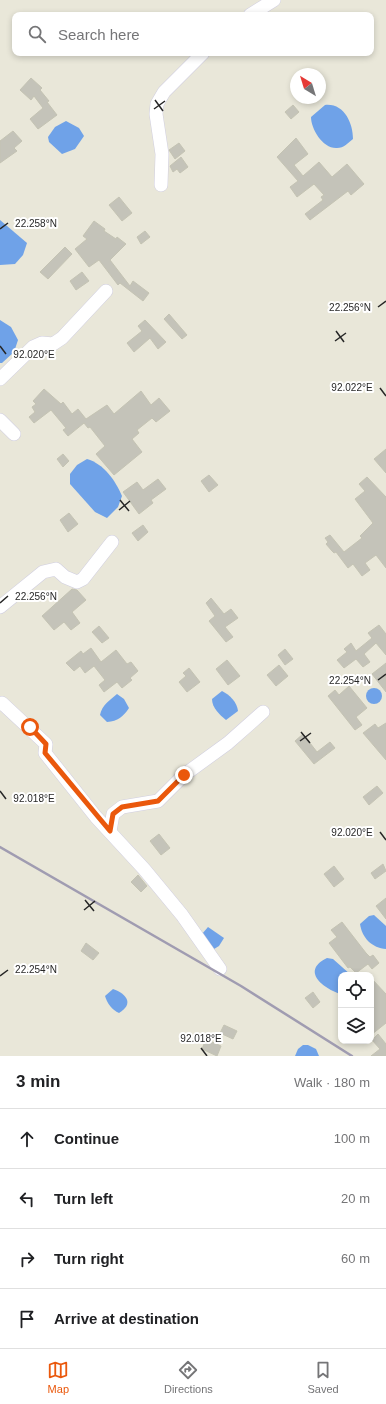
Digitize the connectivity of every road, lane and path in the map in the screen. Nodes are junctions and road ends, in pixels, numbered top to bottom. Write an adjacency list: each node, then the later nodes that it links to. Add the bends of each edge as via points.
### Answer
1 (274, 0): 2 (street)
2 (255, 12)
3 (200, 56): 4 (street, via 164,92 157,104 162,154)
4 (161, 185)
5 (106, 291): 6 (street, via 62,338 53,344 42,343 33,348)
6 (0, 379)
7 (0, 420): 8 (street)
8 (14, 434)
9 (112, 542): 10 (street, via 83,579 77,582 65,577 56,569 43,572)
10 (0, 606)
11 (0, 704): 13 (street, via 2,703 30,727 46,744 45,753)
12 (262, 712): 13 (street, via 228,744 184,775 158,801 122,807 113,814)
13 (110, 831): 14 (street, via 182,915)
14 (220, 968)

